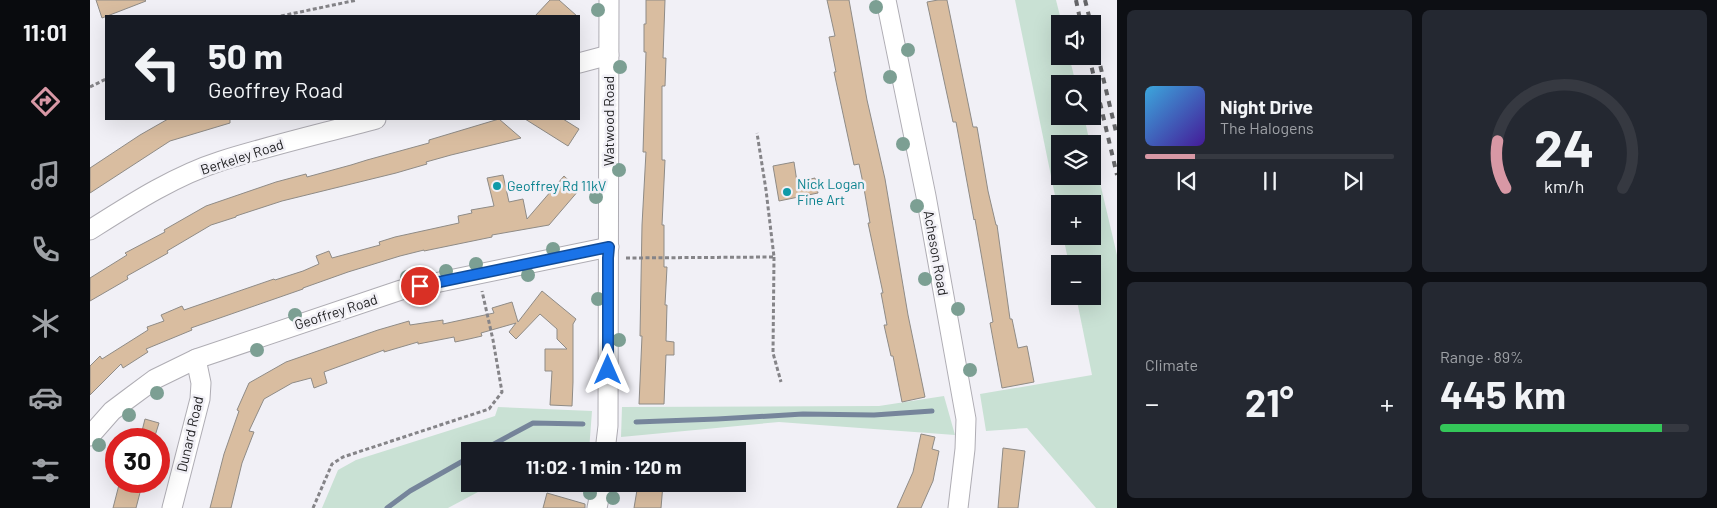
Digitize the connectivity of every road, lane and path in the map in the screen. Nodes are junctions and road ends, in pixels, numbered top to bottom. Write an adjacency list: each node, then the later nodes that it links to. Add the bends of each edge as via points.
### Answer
1 (357, 0): 4 (path)
2 (609, 0): 5 (street, Watwood Road)
3 (886, 0): 23 (street, Acheson Road, via 926,196 966,419)
4 (286, 15)
5 (609, 55): 6 (street); 12 (street, Watwood Road)
6 (580, 63)
7 (105, 79): 8 (path)
8 (90, 86)
9 (372, 120): 11 (street, Berkeley Road, via 220,161 174,181)
10 (757, 133): 13 (path)
11 (90, 230)
12 (608, 252): 13 (path); 14 (street, Geoffrey Road); 18 (street, Watwood Road)
13 (774, 257): 16 (path, via 773,353)
14 (479, 274): 15 (street, Geoffrey Road, via 401,290); 21 (path, via 502,392 489,409 343,456 332,464)
15 (196, 359): 17 (street, Geoffrey Road, via 155,379 112,411); 20 (street, Dunard Road, via 201,383 200,399)
16 (781, 382)
17 (90, 436)
18 (606, 442)
19 (600, 492): 22 (street)
20 (172, 508)
21 (313, 508)
22 (597, 508)
23 (958, 508)

